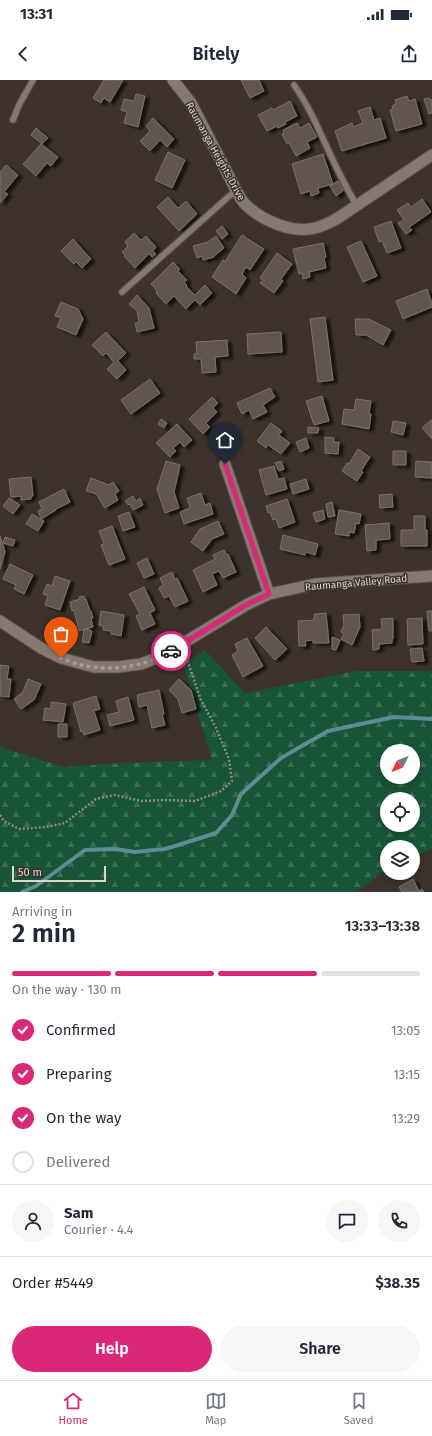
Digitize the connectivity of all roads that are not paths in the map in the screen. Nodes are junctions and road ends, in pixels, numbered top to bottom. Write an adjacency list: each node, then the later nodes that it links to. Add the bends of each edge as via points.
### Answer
1 (33, 80): 4 (lane)
2 (173, 80): 6 (street, Raumanga Heights Drive, via 191,103)
3 (294, 85): 7 (lane, via 313,117)
4 (13, 120)
5 (432, 155): 7 (street, Raumanga Heights Drive)
6 (236, 190): 7 (street, Raumanga Heights Drive, via 254,212 270,222 299,229 324,225); 8 (lane)
7 (356, 206)
8 (122, 292)
9 (225, 464): 11 (street)
10 (432, 576): 11 (street, Raumanga Valley Road, via 315,584)
11 (269, 594): 12 (street, Raumanga Valley Road, via 246,605 162,656 141,664 118,667 77,664 41,648)
12 (0, 621)

